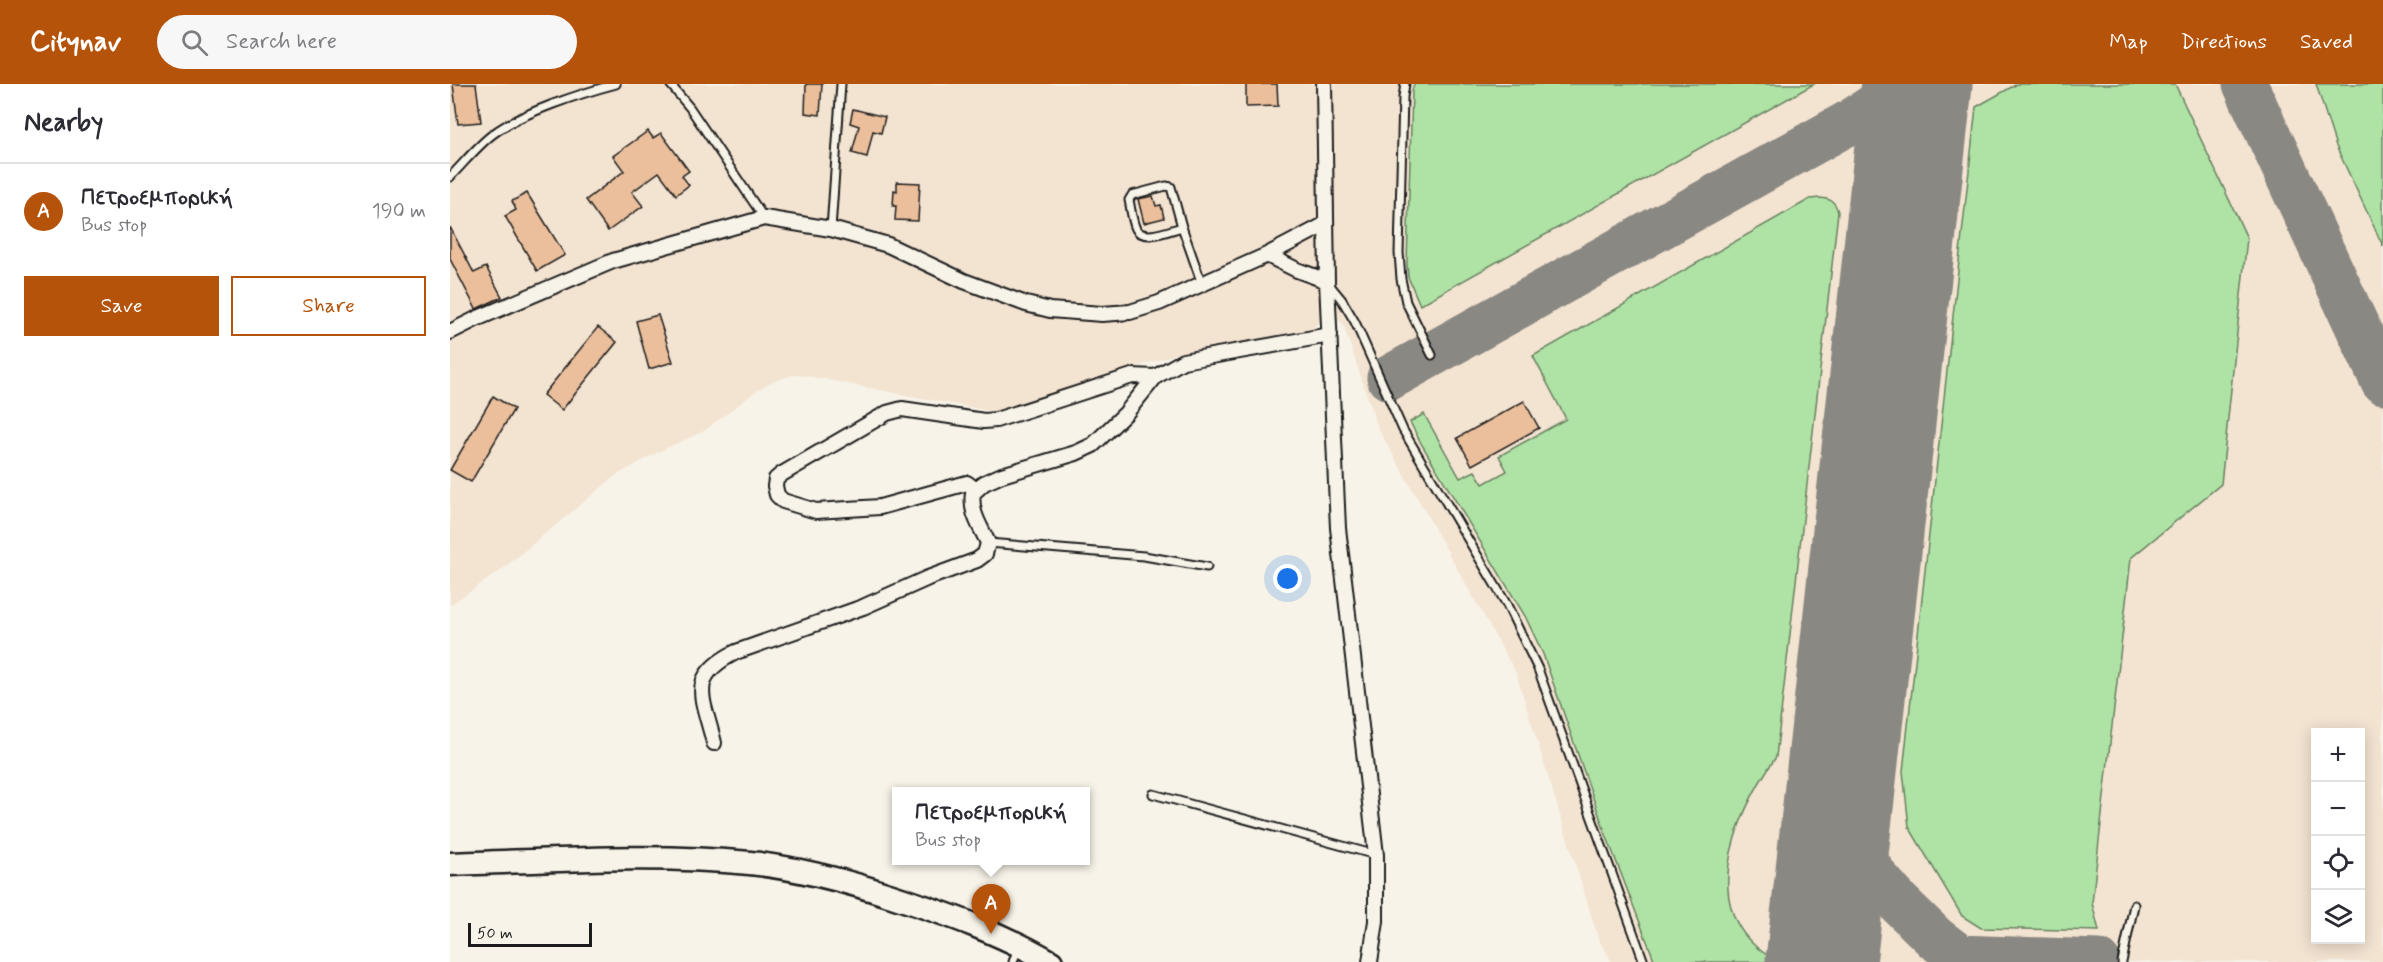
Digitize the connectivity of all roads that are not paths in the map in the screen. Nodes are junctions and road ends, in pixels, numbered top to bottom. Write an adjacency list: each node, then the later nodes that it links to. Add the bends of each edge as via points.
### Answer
1 (616, 84): 6 (lane, via 528,115 493,134)
2 (670, 84): 7 (lane)
3 (841, 84): 10 (lane)
4 (1324, 84): 8 (street)
5 (1405, 84): 16 (lane, via 1401,279 1406,302)
6 (450, 177)
7 (764, 219): 10 (street); 14 (street, via 613,261)
8 (1326, 224): 11 (street); 12 (street)
9 (1182, 227): 9 (lane, via 1143,234 1136,229 1129,200 1132,195 1171,187); 13 (lane)
10 (831, 229): 13 (street, via 888,245 964,281 1050,310 1130,312)
11 (1267, 255): 12 (street); 13 (street)
12 (1327, 281): 15 (street); 29 (lane, via 1355,322 1403,430 1507,605 1538,669)
13 (1202, 284)
14 (450, 332)
15 (1330, 335): 17 (street, via 1183,361); 23 (street, via 1340,549)
16 (1432, 355)
17 (1155, 377): 18 (street, via 1093,445 1002,475); 18 (street, via 1132,376 996,420 902,409 886,413 782,474 775,486 783,501 816,511 880,507 967,483)
18 (976, 490): 19 (street, via 971,506)
19 (988, 543): 20 (lane, via 1144,556); 21 (street, via 985,554 977,560 717,661 702,682)
20 (1207, 567)
21 (714, 743)
22 (1153, 794): 23 (lane)
23 (1376, 855): 28 (street, via 1376,921)
24 (450, 864): 26 (main road, via 663,859 777,867 839,880 927,907)
25 (2134, 905): 30 (lane)
26 (1016, 953): 27 (main road)
27 (1052, 962)
28 (1370, 962)
29 (1644, 962)
30 (2122, 962)

